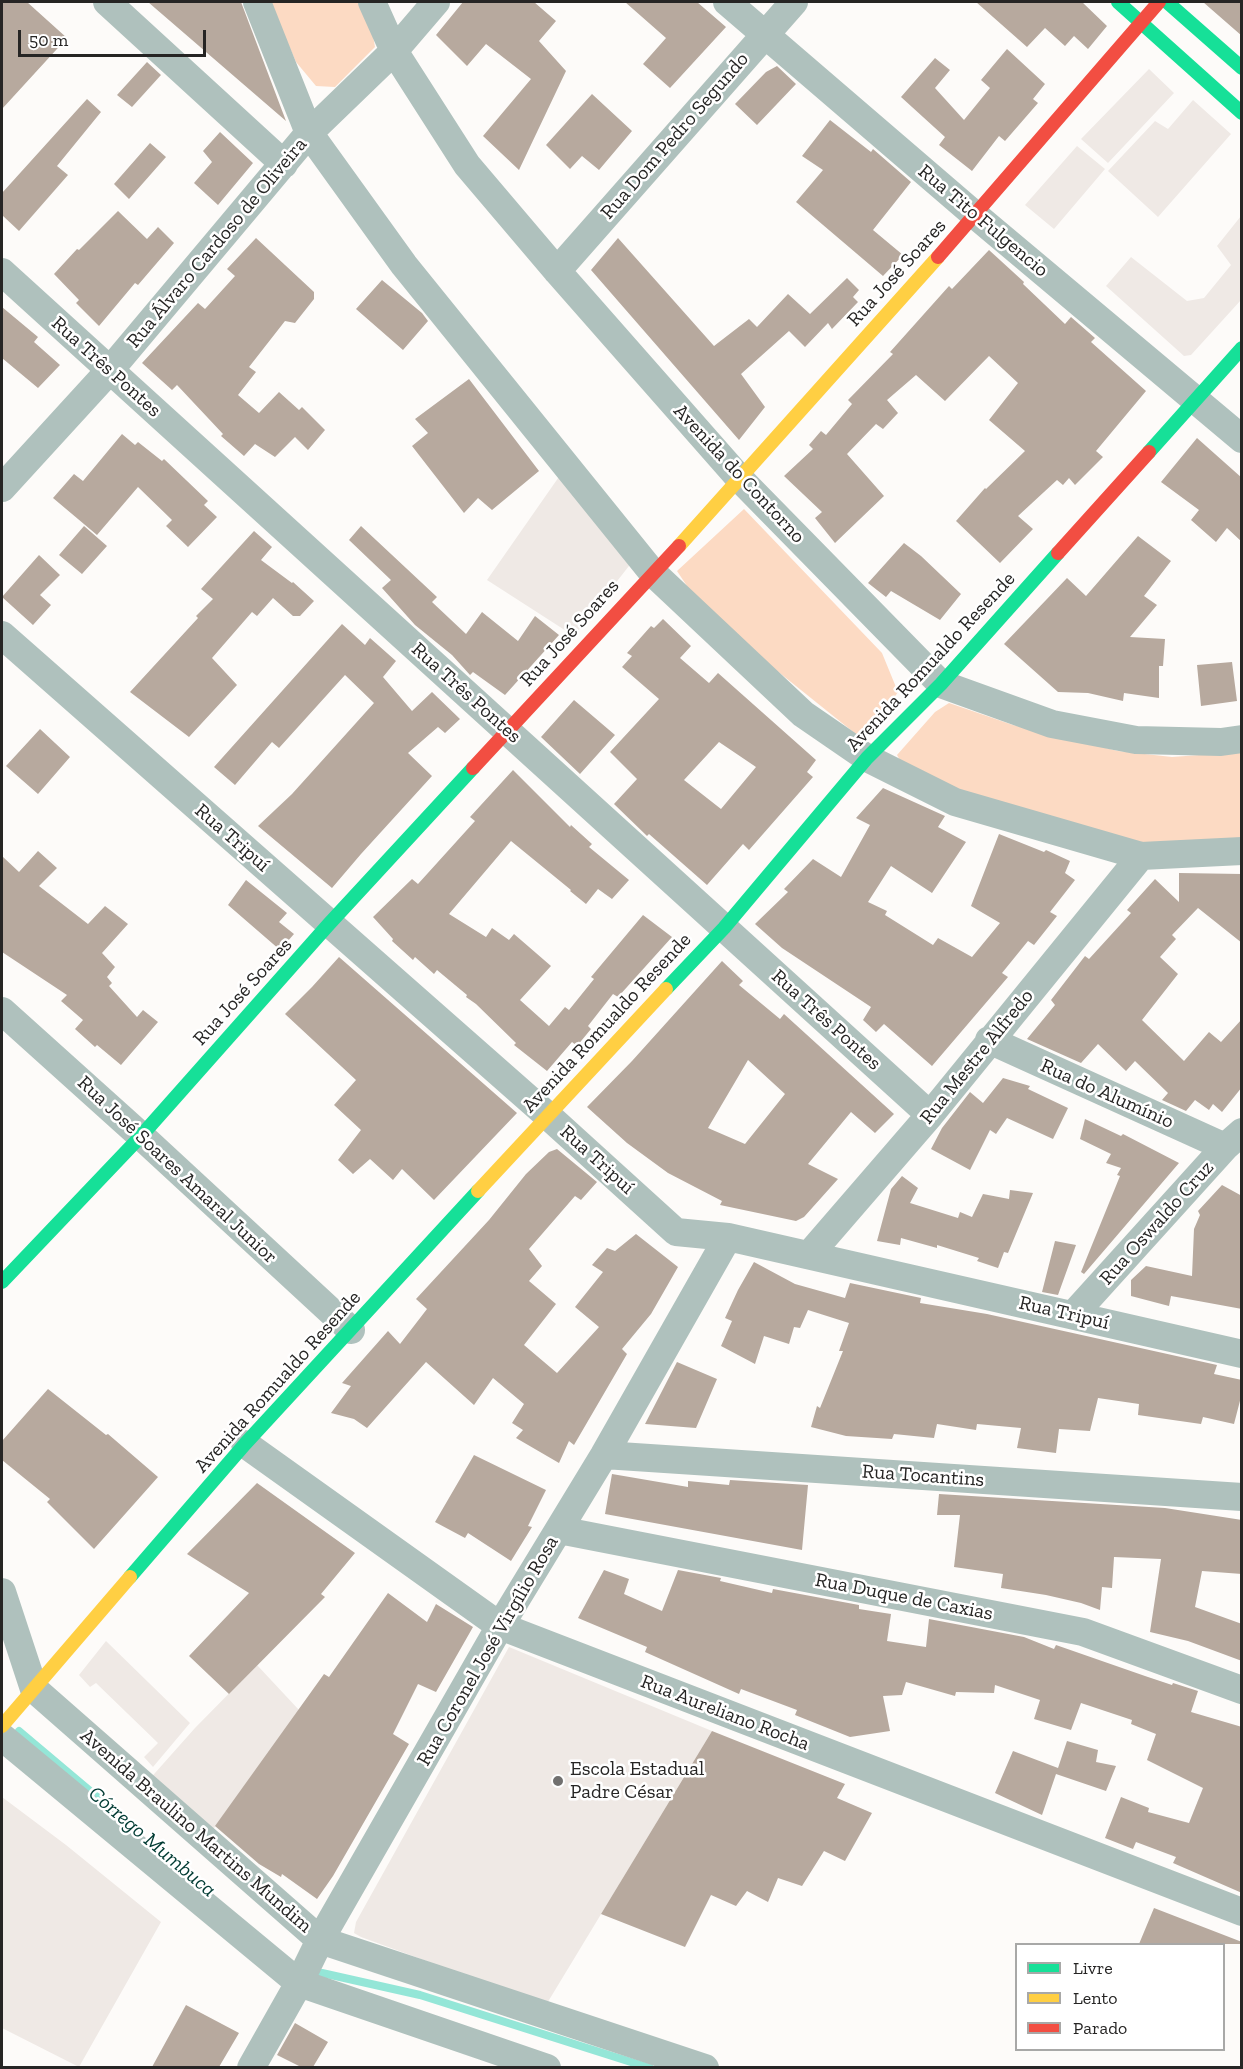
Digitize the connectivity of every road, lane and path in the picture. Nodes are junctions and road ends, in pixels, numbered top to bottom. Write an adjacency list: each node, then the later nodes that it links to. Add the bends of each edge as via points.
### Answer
1 (107, 2): 16 (street)
2 (257, 2): 15 (street)
3 (372, 2): 12 (street, Avenida do Contorno)
4 (436, 2): 12 (street, Rua Álvaro Cardoso de Oliveira)
5 (727, 2): 11 (street, Rua Tito Fulgencio)
6 (794, 2): 11 (street, Rua Dom Pedro Segundo)
7 (1118, 2): 10 (street)
8 (1159, 2): 10 (street, Rua José Soares)
9 (1167, 2): 13 (street)
10 (1141, 23): 14 (street); 17 (street, Rua José Soares)
11 (764, 34): 17 (street, Rua Tito Fulgencio); 18 (street, Rua Dom Pedro Segundo)
12 (394, 51): 15 (street, Rua Álvaro Cardoso de Oliveira); 18 (street, Avenida do Contorno, via 467,165)
13 (1242, 68)
14 (1242, 113)
15 (309, 133): 16 (street, Rua Álvaro Cardoso de Oliveira); 26 (street, via 404,265)
16 (284, 164): 21 (street, Rua Álvaro Cardoso de Oliveira)
17 (975, 214): 22 (street, Rua Tito Fulgencio); 24 (street, Rua José Soares)
18 (557, 271): 24 (street, Avenida do Contorno)
19 (2, 272): 21 (street, Rua Três Pontes)
20 (1242, 348): 22 (street, Avenida Romualdo Resende)
21 (110, 370): 25 (street, Rua Álvaro Cardoso de Oliveira); 29 (street, Rua Três Pontes)
22 (1196, 399): 23 (street, Rua Tito Fulgencio); 28 (street, Avenida Romualdo Resende)
23 (1242, 439)
24 (740, 479): 26 (street, Rua José Soares); 28 (street, Avenida do Contorno)
25 (2, 488)
26 (652, 572): 29 (street, Rua José Soares); 31 (street, via 803,714)
27 (2, 634): 34 (street, Rua Tripuí)
28 (941, 684): 30 (street, Avenida do Contorno, via 1052,724 1136,740); 31 (street, Avenida Romualdo Resende)
29 (507, 731): 34 (street, Rua José Soares); 35 (street, Rua Três Pontes)
30 (1242, 739)
31 (867, 758): 33 (street, via 955,802); 35 (street, Avenida Romualdo Resende)
32 (1242, 851): 33 (street)
33 (1142, 856): 37 (street, Rua Mestre Alfredo)
34 (329, 924): 38 (street, Rua Tripuí); 40 (street, Rua José Soares)
35 (724, 928): 38 (street, Avenida Romualdo Resende); 39 (street, Rua Três Pontes)
36 (2, 1011): 40 (street, Rua José Soares Amaral Junior)
37 (989, 1040): 39 (street, Rua Mestre Alfredo); 41 (street, Rua do Alumínio)
38 (547, 1114): 42 (street, Rua Tripuí, via 676,1232); 46 (street, Avenida Romualdo Resende)
39 (930, 1115): 43 (street, Rua Mestre Alfredo)
40 (141, 1136): 44 (street, Rua José Soares); 46 (street, Rua José Soares Amaral Junior)
41 (1237, 1137): 45 (street, Rua Oswaldo Cruz)
42 (728, 1237): 43 (street, Rua Tripuí); 49 (street, Rua Coronel José Virgílio Rosa)
43 (809, 1255): 45 (street, Rua Tripuí)
44 (2, 1282)
45 (1073, 1315): 47 (street, Rua Tripuí)
46 (351, 1330): 48 (street, Avenida Romualdo Resende)
47 (1242, 1354)
48 (245, 1444): 53 (street, Rua Aureliano Rocha); 54 (street, Avenida Romualdo Resende)
49 (604, 1455): 50 (street, Rua Tocantins); 51 (street, Rua Coronel José Virgílio Rosa)
50 (1242, 1497)
51 (559, 1530): 53 (street, Rua Coronel José Virgílio Rosa); 55 (street, Rua Duque de Caxias, via 1083,1632)
52 (2, 1592): 54 (street)
53 (500, 1626): 58 (street, Rua Aureliano Rocha); 59 (street, Rua Coronel José Virgílio Rosa)
54 (34, 1689): 56 (street, Avenida Romualdo Resende); 59 (street, Avenida Braulino Martins Mundim)
55 (1242, 1690)
56 (2, 1726)
57 (2, 1737): 60 (street)
58 (1242, 1912)
59 (320, 1940): 60 (street, Rua Coronel José Virgílio Rosa); 63 (street, Avenida Braulino Martins Mundim)
60 (299, 1983): 61 (street, Rua Coronel José Virgílio Rosa); 62 (street)
61 (250, 2067)
62 (547, 2067)
63 (705, 2067)

